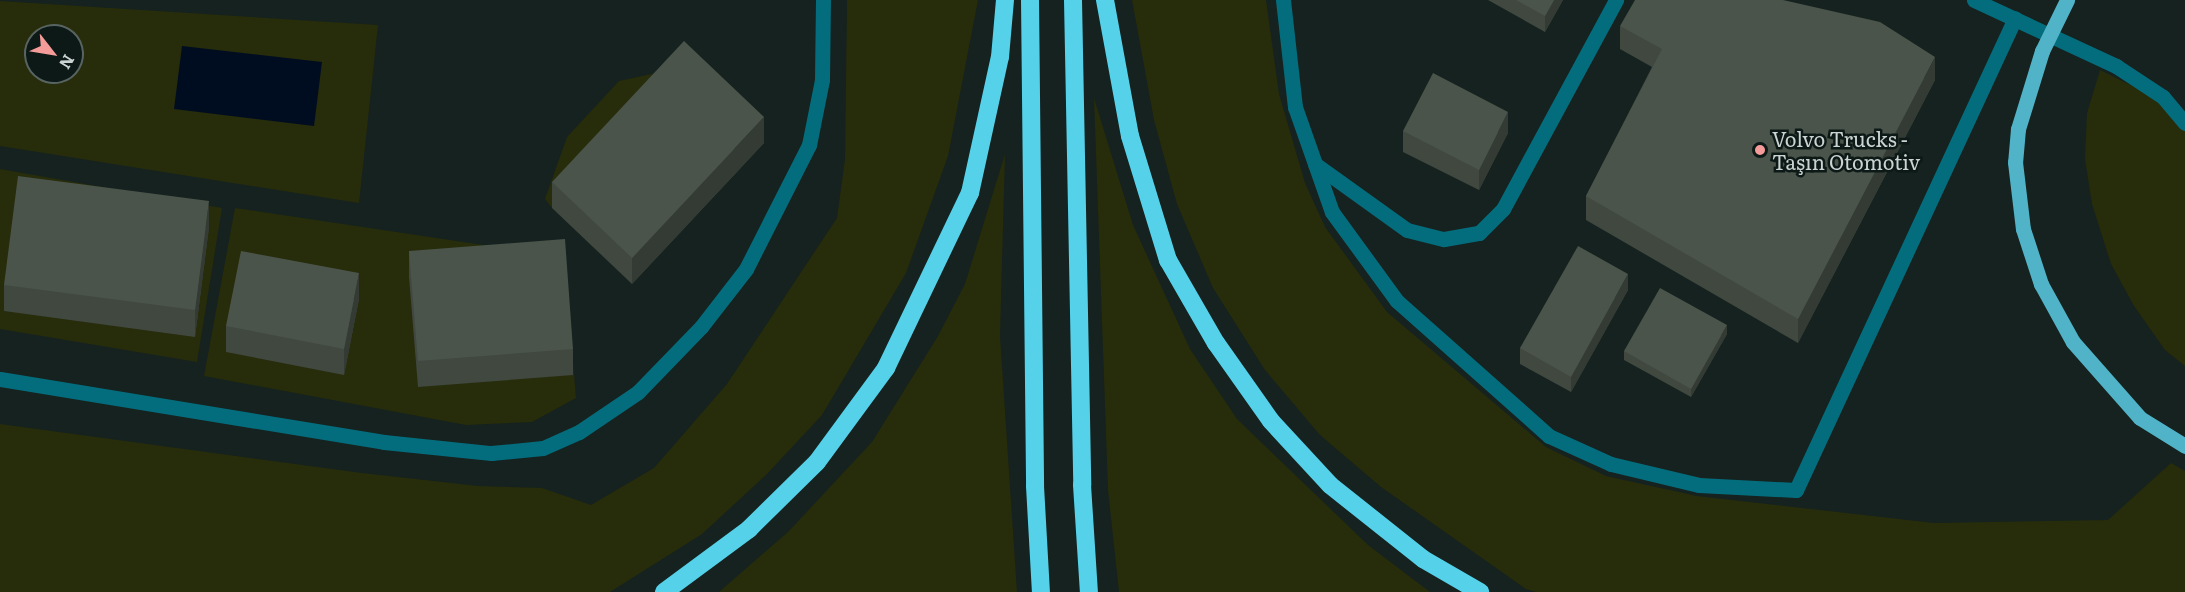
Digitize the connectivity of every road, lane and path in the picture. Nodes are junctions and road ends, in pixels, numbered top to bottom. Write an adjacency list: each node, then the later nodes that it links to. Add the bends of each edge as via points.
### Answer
1 (823, 0): 13 (street, via 822,80 809,145 775,218 746,269 701,327 638,393 579,432 543,448 491,453 384,442)
2 (1005, 0): 15 (highway, via 1000,57 970,193 886,368 817,462 749,529)
3 (1030, 0): 16 (highway, via 1035,463)
4 (1073, 0): 17 (highway, via 1082,485)
5 (1105, 0): 18 (highway, via 1131,136 1168,260 1216,343 1271,421 1330,485 1423,559)
6 (1283, 0): 12 (street, via 1295,107)
7 (1616, 0): 12 (street, via 1503,209 1479,232 1444,239 1407,230)
8 (1974, 0): 10 (street)
9 (2067, 0): 14 (main road, bridge, via 2042,51 2018,129 2015,162 2023,230 2041,284 2073,342 2140,418)
10 (2014, 18): 11 (street, via 2116,66 2163,98); 12 (street, via 1796,490 1699,485 1611,464 1550,435 1397,301 1332,212)
11 (2185, 123)
12 (1315, 164)
13 (0, 379)
14 (2185, 446)
15 (664, 592)
16 (1041, 592)
17 (1089, 592)
18 (1480, 592)

